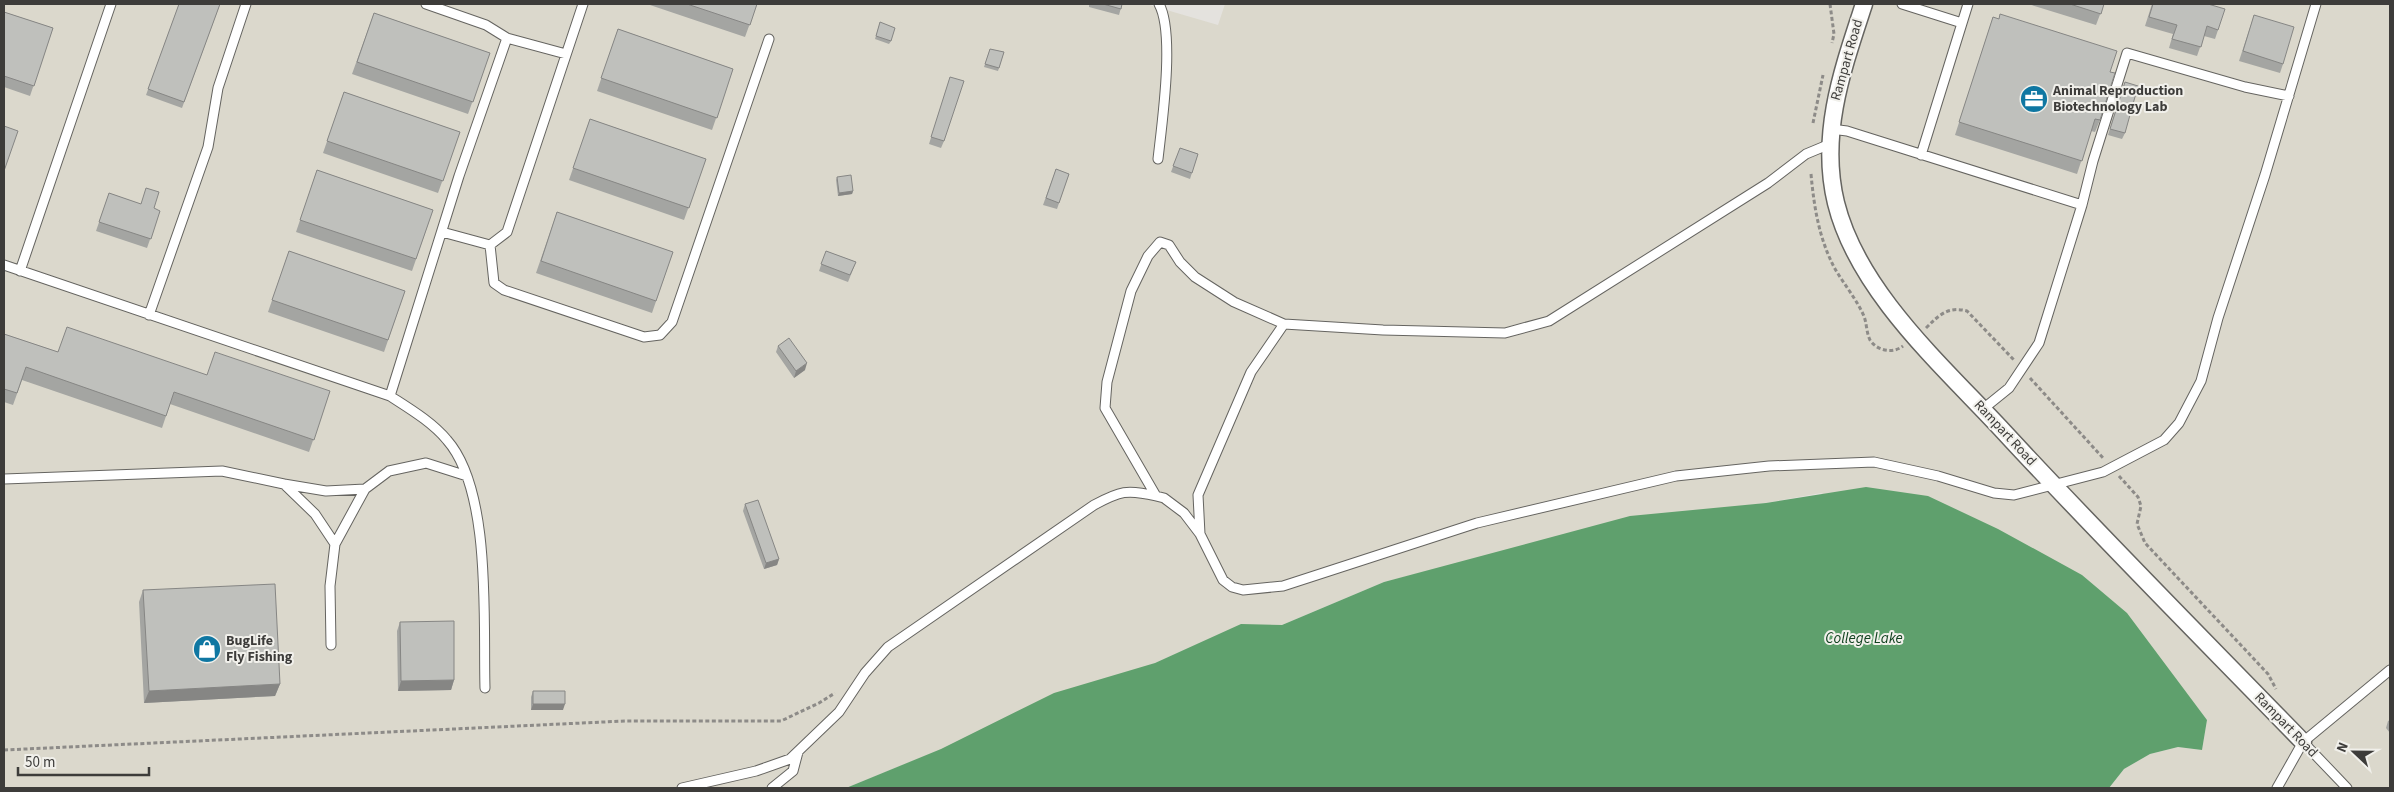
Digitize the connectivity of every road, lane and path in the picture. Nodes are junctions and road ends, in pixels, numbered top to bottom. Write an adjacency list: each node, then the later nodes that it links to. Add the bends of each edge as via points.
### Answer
1 (112, 4): 27 (lane)
2 (246, 4): 28 (lane, via 218,88 208,147)
3 (426, 4): 12 (lane, via 486,25)
4 (582, 4): 15 (lane)
5 (1160, 4): 21 (lane, via 1166,33 1166,83)
6 (1830, 4): 14 (path, via 1834,34)
7 (1864, 4): 19 (street, Rampart Road, via 1840,80)
8 (1902, 4): 11 (lane)
9 (1968, 4): 11 (lane)
10 (2316, 4): 17 (lane)
11 (1962, 23): 20 (lane)
12 (507, 38): 15 (lane); 24 (lane)
13 (769, 39): 25 (lane, via 672,322 660,335 644,337 504,290 494,282)
14 (1830, 51)
15 (566, 54): 25 (lane, via 508,232)
16 (1825, 68): 18 (path)
17 (2289, 96): 23 (lane, via 2245,87 2127,53); 41 (lane, via 2218,318 2201,382 2180,423 2164,440 2103,472)
18 (1813, 124)
19 (1830, 136): 20 (lane); 29 (lane, via 1768,183 1549,321 1505,333); 35 (street, Rampart Road, via 1836,201 1847,236 1868,276 1896,315)
20 (1921, 154): 23 (lane)
21 (1158, 159)
22 (1811, 174): 31 (path, via 1812,195 1824,246 1863,314 1871,341 1885,351)
23 (2082, 205): 35 (lane, via 2040,343 2010,388)
24 (442, 232): 25 (lane); 34 (lane)
25 (490, 245)
26 (4, 265): 27 (lane)
27 (20, 271): 28 (lane)
28 (149, 315): 34 (lane)
29 (1284, 324): 43 (lane, via 1234,302 1195,277 1169,245 1160,242 1148,256 1131,291 1107,382 1105,408); 44 (lane, via 1252,372 1198,495)
30 (1924, 330): 32 (path, via 1939,314 1958,309 1967,312)
31 (1904, 346)
32 (2014, 360)
33 (2031, 379): 36 (path)
34 (390, 396): 37 (lane, via 448,440)
35 (1983, 409): 41 (street, Rampart Road)
36 (2108, 464)
37 (467, 476): 42 (lane, via 426,463 389,471); 48 (lane, via 481,528)
38 (2120, 476): 50 (path, via 2138,497 2137,524 2145,543 2268,674)
39 (4, 479): 40 (lane, via 222,471)
40 (284, 484): 42 (lane, via 326,490); 45 (lane, via 315,514)
41 (2052, 484): 44 (lane, via 2014,495 1994,494 1938,476 1874,462 1769,466 1676,476 1476,523 1283,586 1243,590 1223,580); 51 (street, Rampart Road)
42 (365, 489): 45 (lane)
43 (1156, 496): 44 (lane, via 1184,513); 53 (lane, via 1118,492 1094,505 888,647 865,673 839,712)
44 (1200, 534)
45 (335, 544): 46 (lane, via 330,586)
46 (331, 645)
47 (2390, 670): 51 (lane)
48 (485, 688)
49 (842, 688): 52 (path, via 780,721 625,721)
50 (2277, 692)
51 (2303, 742): 56 (lane); 57 (lane, Rampart Road)
52 (4, 750)
53 (798, 750): 54 (lane, via 790,759 756,771); 55 (lane, via 793,771)
54 (682, 788)
55 (772, 788)
56 (2277, 788)
57 (2348, 788)

